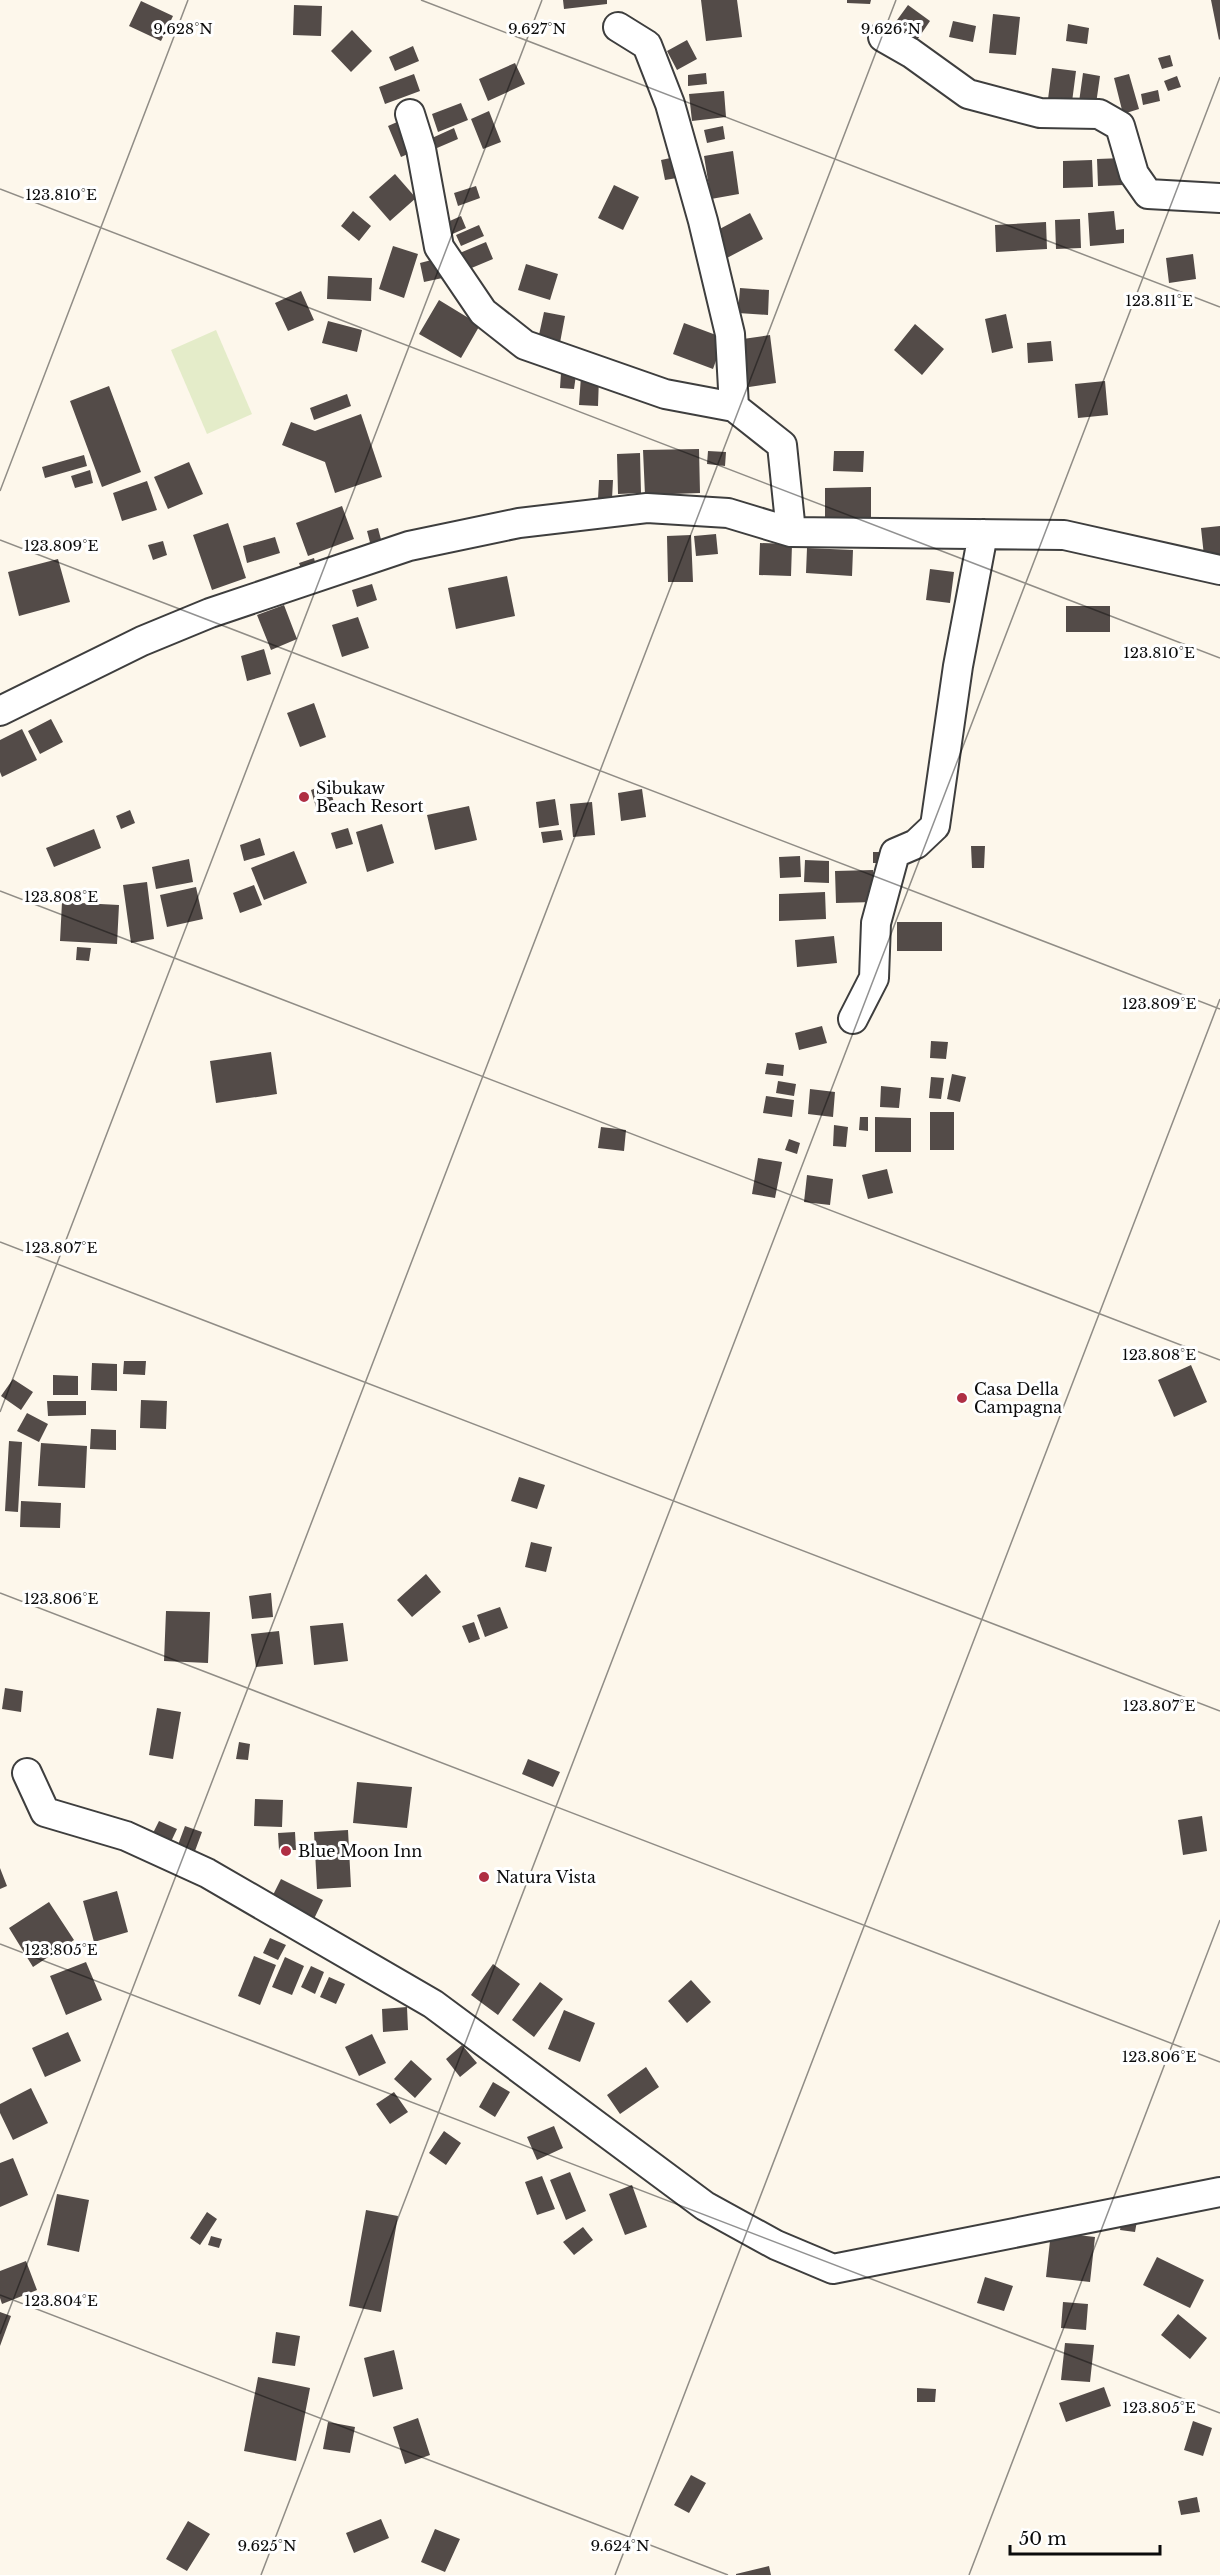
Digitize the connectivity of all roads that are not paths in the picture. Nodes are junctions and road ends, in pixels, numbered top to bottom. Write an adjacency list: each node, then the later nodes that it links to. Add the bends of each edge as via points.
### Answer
1 (618, 27): 5 (street, via 647,45 670,104 704,221 730,334)
2 (883, 37): 4 (street, via 911,52 968,94 1040,113 1098,114 1120,126 1134,174 1148,194)
3 (410, 114): 5 (street, via 421,149 439,247 483,312 525,345 665,394)
4 (1220, 198)
5 (734, 406): 6 (street, via 782,445)
6 (791, 532): 7 (street); 9 (street, via 728,513 647,508 519,523 409,546 210,613 142,641)
7 (983, 534): 8 (street, via 1064,535); 10 (street, via 958,666 935,826 916,844 895,853 876,923 874,978)
8 (1220, 570)
9 (0, 711)
10 (853, 1019)
11 (27, 1773): 12 (street, via 45,1812 126,1836 207,1873 375,1970 440,2009 705,2206 776,2245 832,2269)
12 (1220, 2192)

